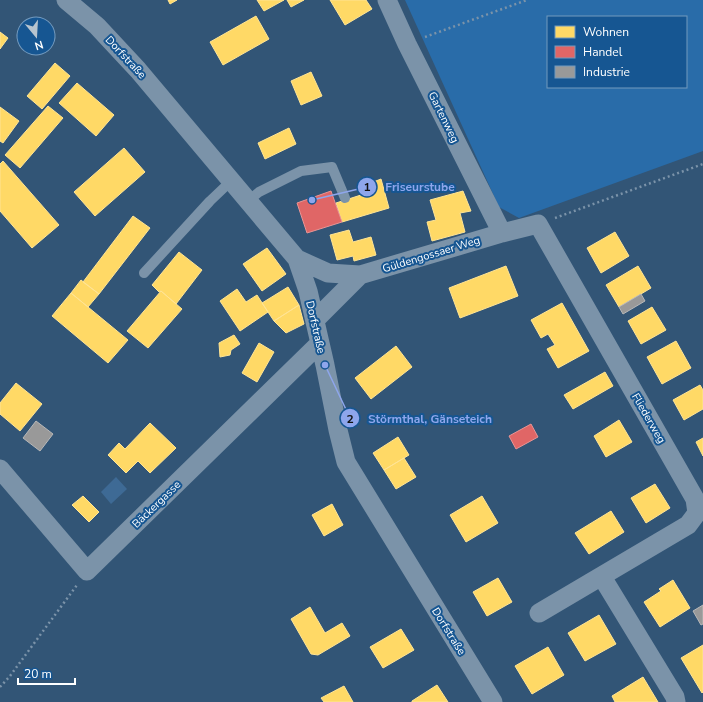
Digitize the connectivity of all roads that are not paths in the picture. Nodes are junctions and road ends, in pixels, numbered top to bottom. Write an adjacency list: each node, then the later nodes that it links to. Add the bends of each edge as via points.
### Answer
1 (66, 0): 3 (street, Dorfstraße, via 97,26 138,70)
2 (387, 0): 7 (street, Gartenweg)
3 (231, 181): 5 (street, Dorfstraße); 9 (lane)
4 (346, 198): 5 (lane, via 332,168 302,171 259,192)
5 (248, 201): 8 (street, Dorfstraße)
6 (538, 224): 7 (street, Güldengossaer Weg); 14 (street, Fliederweg, via 695,499 697,513 688,525)
7 (502, 233): 10 (street, Güldengossaer Weg)
8 (297, 260): 10 (street, Güldengossaer Weg, via 328,272); 11 (street, Dorfstraße)
9 (144, 273)
10 (360, 275): 11 (street, Güldengossaer Weg)
11 (315, 320): 12 (street, Dorfstraße)
12 (320, 343): 13 (street, Bäckergasse, via 87,571); 16 (street, Dorfstraße, via 346,462)
13 (0, 469)
14 (602, 577): 15 (street, Fliederweg); 17 (street)
15 (539, 613)
16 (493, 702)
17 (676, 702)

